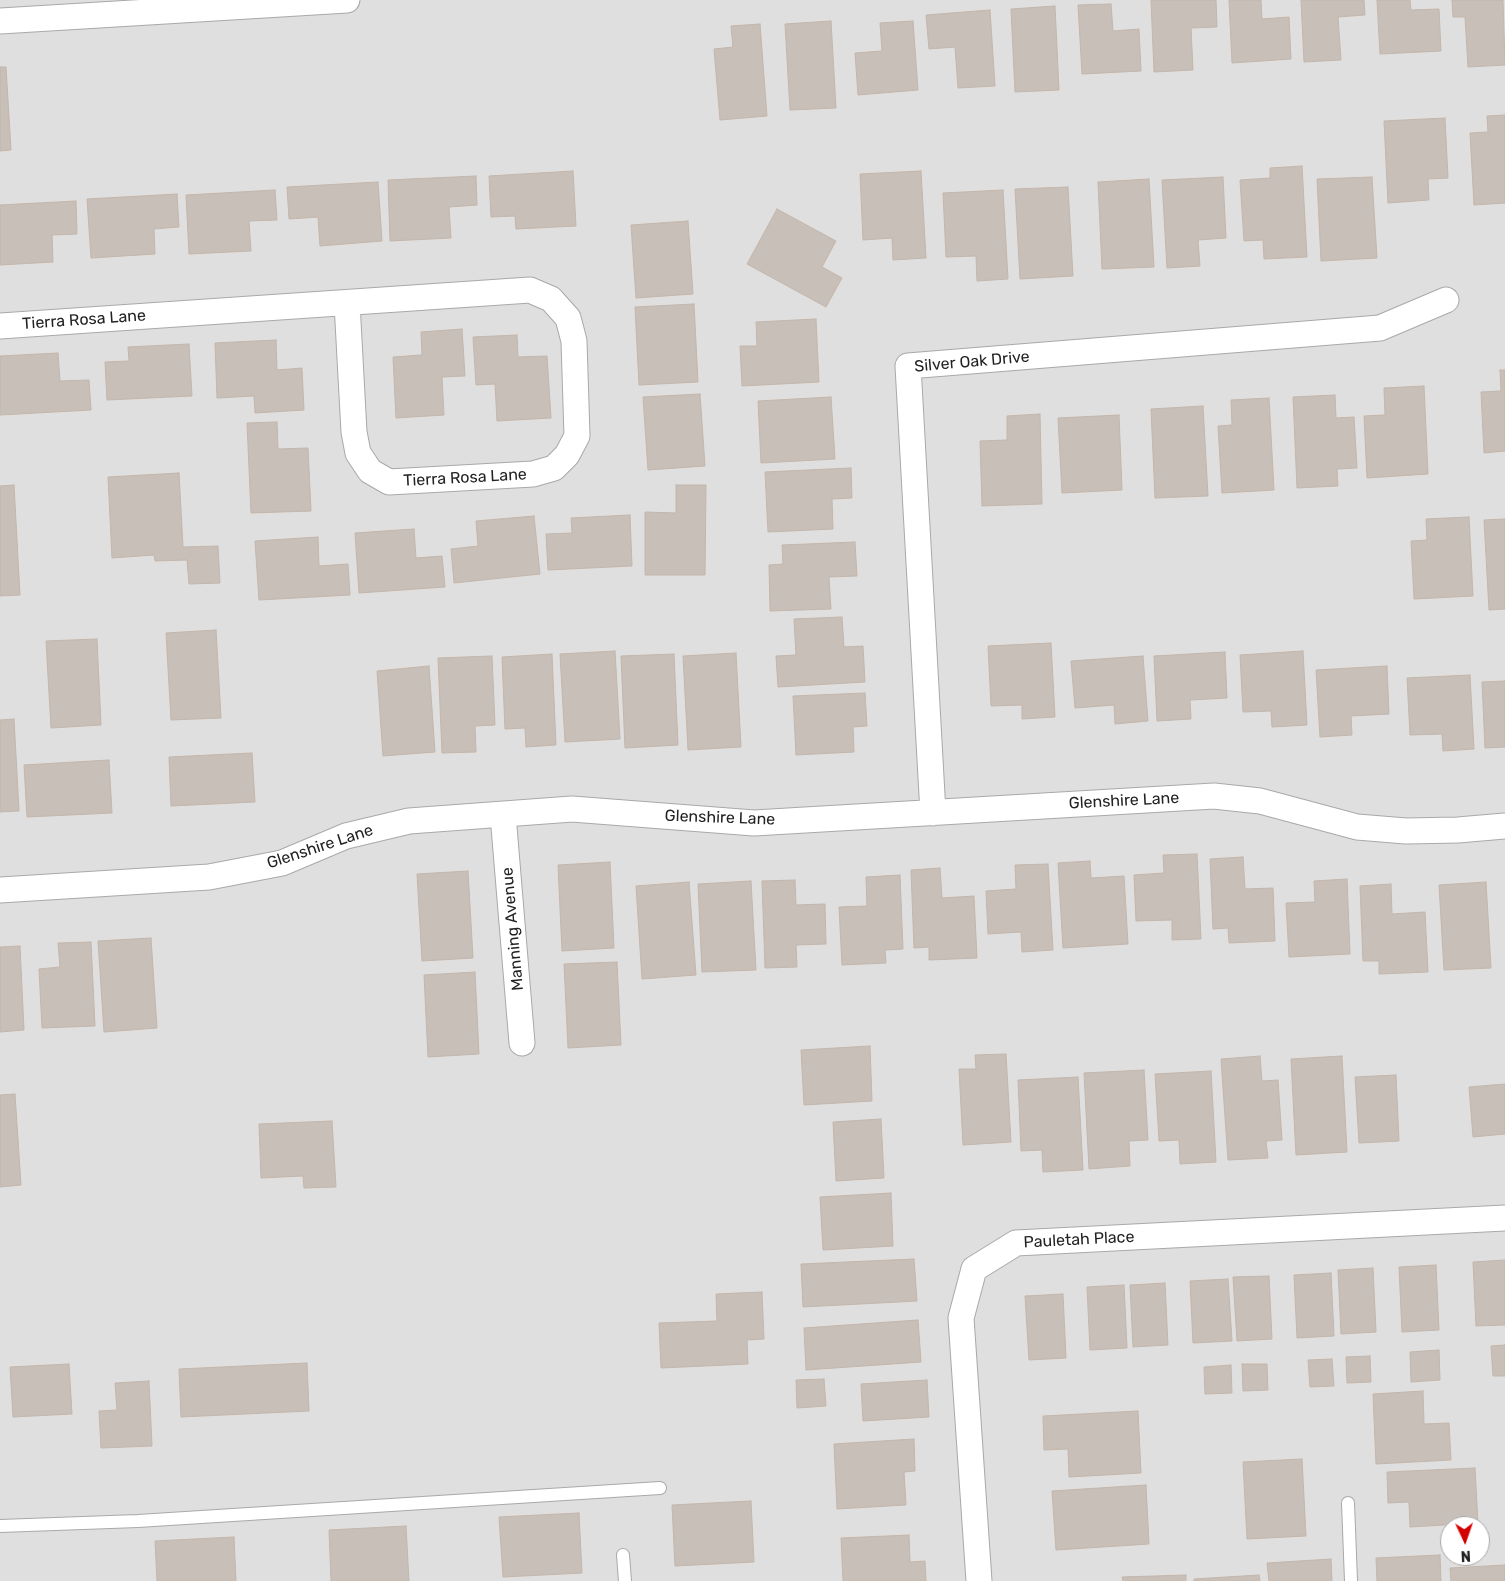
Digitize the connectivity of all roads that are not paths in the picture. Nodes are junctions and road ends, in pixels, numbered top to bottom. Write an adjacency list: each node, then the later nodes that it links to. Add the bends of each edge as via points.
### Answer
1 (347, 0): 2 (street)
2 (0, 21)
3 (1446, 300): 6 (street, Silver Oak Drive, via 1380,328 908,366)
4 (347, 303): 4 (street, Tierra Rosa Lane, via 530,290 551,299 568,318 574,341 576,436 567,454 554,468 533,474 389,482 370,471 358,453 354,432); 5 (street, Tierra Rosa Lane)
5 (0, 326)
6 (933, 813): 7 (street, Glenshire Lane, via 754,823 572,809); 8 (street, Glenshire Lane, via 1214,796 1260,801 1357,827 1406,831)
7 (503, 814): 9 (street, Glenshire Lane, via 409,821 346,836 282,863 209,877); 10 (street, Manning Avenue)
8 (1505, 826)
9 (0, 890)
10 (522, 1043)
11 (1505, 1218): 17 (street, Pauletah Place, via 1016,1243 974,1269 961,1318)
12 (660, 1488): 14 (lane, via 157,1520)
13 (1348, 1503): 18 (lane)
14 (0, 1526)
15 (623, 1555): 16 (lane)
16 (625, 1581)
17 (979, 1581)
18 (1351, 1581)

